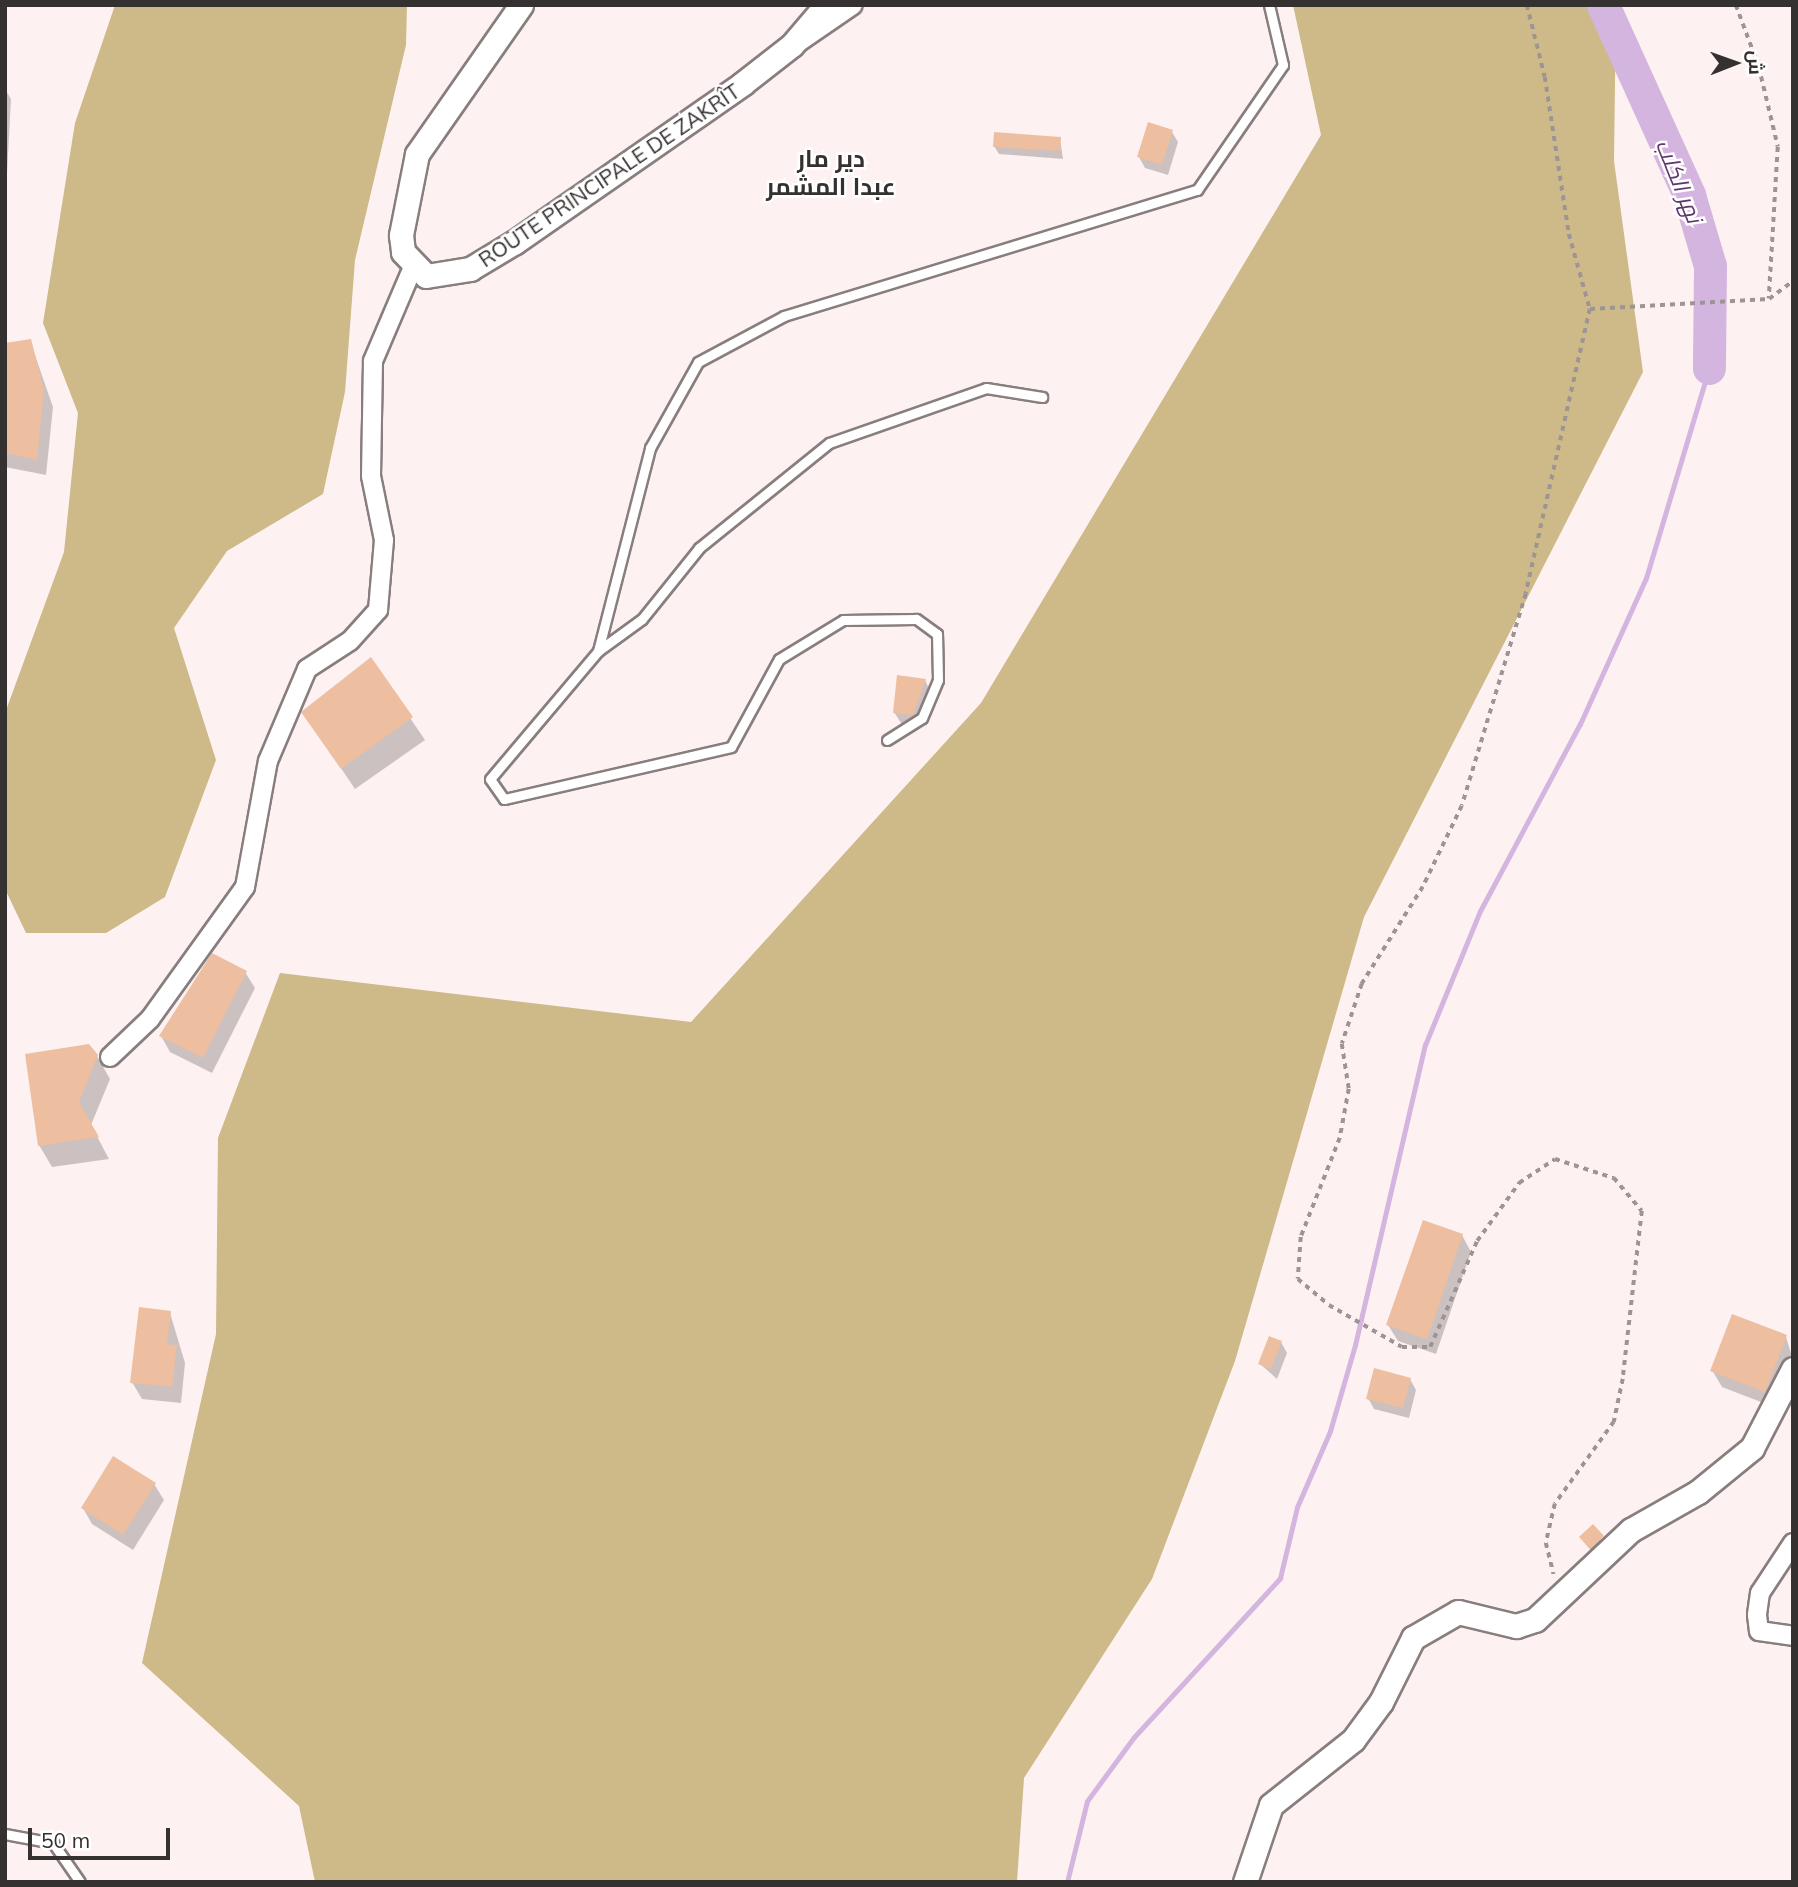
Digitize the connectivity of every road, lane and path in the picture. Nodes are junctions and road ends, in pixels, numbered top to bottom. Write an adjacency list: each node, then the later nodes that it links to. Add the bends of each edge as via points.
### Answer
1 (521, 5): 8 (street, via 417,154 401,219 403,252)
2 (826, 5): 7 (street, ROUTE PRINCIPALE DE ZAKRÎT)
3 (853, 5): 7 (street)
4 (1269, 5): 13 (lane, via 1283,65 1197,190 784,316 698,362 650,448)
5 (1527, 5): 11 (path, via 1545,77 1569,234)
6 (1736, 5): 10 (path, via 1778,147)
7 (792, 45): 8 (street, ROUTE PRINCIPALE DE ZAKRÎT, via 470,269 438,278)
8 (413, 267): 15 (street, via 373,362 371,476 384,540 378,610 350,641 316,660 294,689 268,761 245,887 150,1019)
9 (1793, 281): 10 (path)
10 (1769, 299): 11 (path)
11 (1590, 309): 18 (path, via 1526,594 1462,806 1423,887 1362,984 1342,1044 1349,1089 1340,1138 1301,1237 1298,1279 1329,1305 1402,1347 1430,1348 1477,1241 1519,1182 1555,1159 1614,1178 1642,1211 1642,1255 1614,1422 1555,1504 1546,1543)
12 (1042, 397): 13 (lane, via 986,388 829,443 699,548 642,619)
13 (598, 651): 14 (lane, via 490,779 504,799 731,747 779,659 843,620 916,619 937,634 937,680 922,718)
14 (887, 740)
15 (110, 1057)
16 (1793, 1369): 18 (street, via 1773,1417 1752,1448 1698,1492 1631,1530)
17 (1793, 1543): 19 (street, via 1760,1593 1757,1615 1759,1631)
18 (1559, 1596): 22 (street, via 1526,1625 1458,1612 1413,1638 1381,1702 1353,1740 1270,1805)
19 (1793, 1636)
20 (5, 1834): 21 (lane, via 52,1843)
21 (80, 1882)
22 (1245, 1882)

